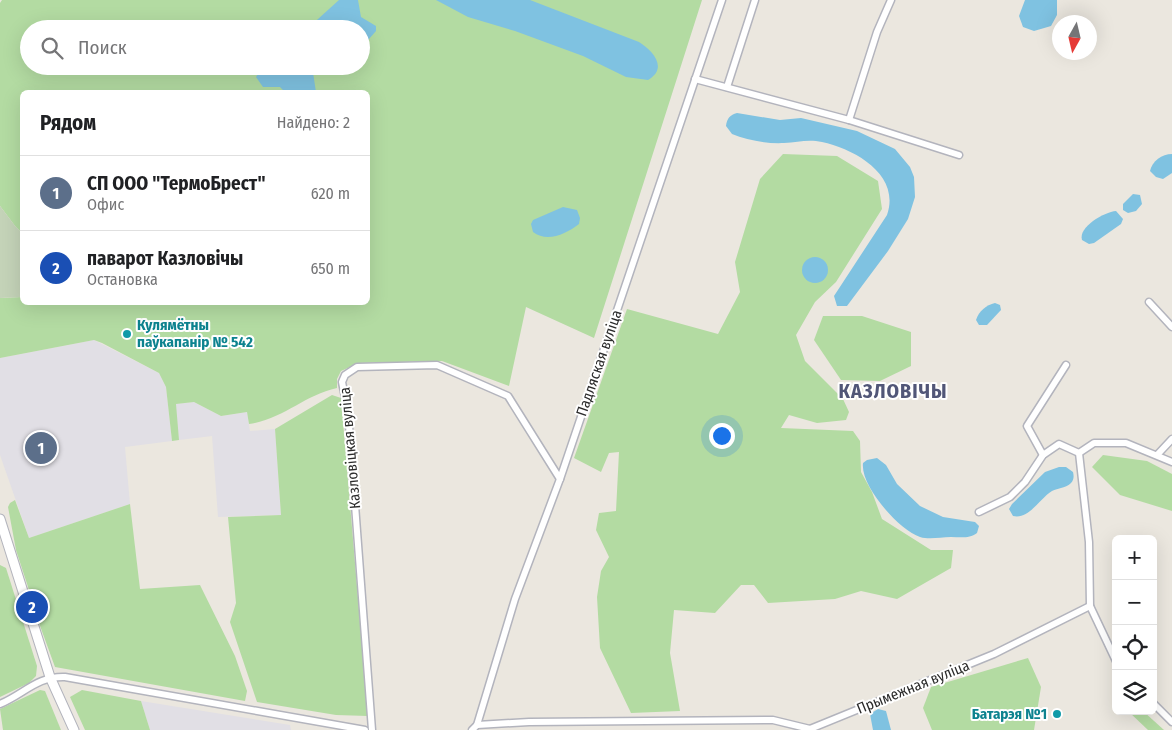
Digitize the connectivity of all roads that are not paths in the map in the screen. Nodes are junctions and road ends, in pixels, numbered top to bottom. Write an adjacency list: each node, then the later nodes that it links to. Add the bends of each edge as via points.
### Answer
1 (722, 0): 4 (street, Падляская вуліца)
2 (755, 0): 5 (street)
3 (892, 0): 6 (street, via 877,32)
4 (695, 79): 5 (street); 16 (street, Падляская вуліца)
5 (727, 87): 6 (street)
6 (849, 120): 7 (street)
7 (959, 155)
8 (1149, 302): 9 (street)
9 (1172, 327)
10 (1066, 365): 14 (street, via 1027,426)
11 (1172, 439): 13 (street)
12 (1079, 453): 13 (street, via 1094,443 1126,443); 14 (street, via 1059,444); 19 (street, via 1089,542)
13 (1158, 454): 15 (street)
14 (1043, 455): 17 (street, via 1025,482 1010,497)
15 (1172, 462)
16 (560, 479): 25 (street, Падляская вуліца, via 515,599); 29 (street, Казловіцкая вуліца, via 508,396 437,365 357,366 345,375 342,382 348,412)
17 (979, 512)
18 (0, 520): 21 (main road)
19 (1090, 606): 20 (street); 26 (street, Прымежная вуліца, via 994,654)
20 (1112, 653)
21 (50, 677): 22 (street); 27 (main road); 28 (street, via 80,679)
22 (0, 704)
23 (1157, 708): 24 (street)
24 (1172, 722)
25 (475, 728): 26 (street, Прымежная вуліца, via 529,722 773,720)
26 (810, 729)
27 (74, 730)
28 (365, 730)
29 (372, 730)

